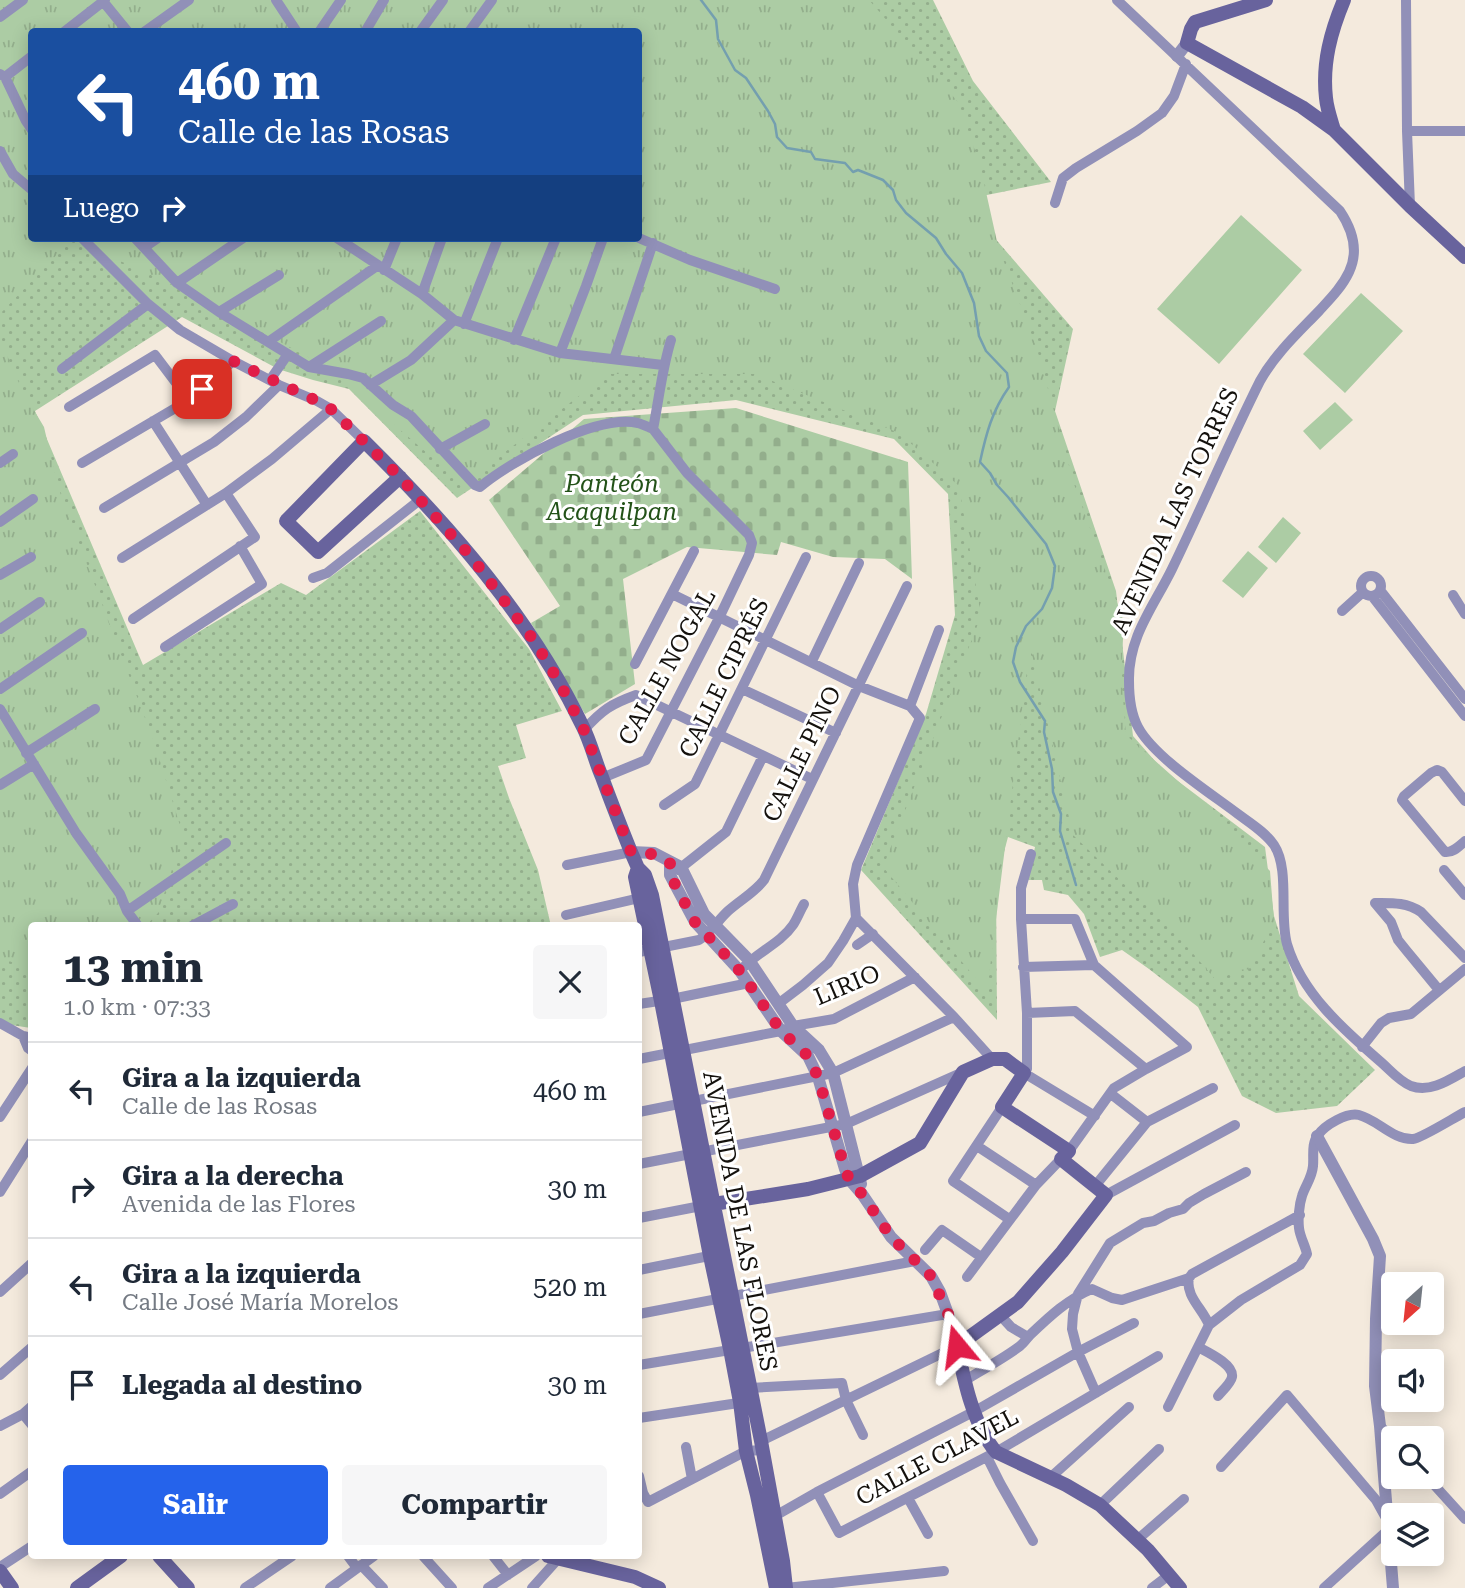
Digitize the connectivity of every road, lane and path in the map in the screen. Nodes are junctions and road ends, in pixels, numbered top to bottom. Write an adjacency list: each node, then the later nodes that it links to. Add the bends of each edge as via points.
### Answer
1 (23, 0): 13 (street)
2 (103, 0): 14 (street); 15 (street)
3 (189, 0): 16 (street)
4 (276, 0): 17 (street)
5 (341, 0): 18 (street)
6 (384, 0): 19 (street)
7 (443, 0): 20 (street)
8 (492, 0): 21 (street)
9 (1117, 0): 24 (street, AVENIDA LAS TORRES)
10 (1266, 0): 22 (main road, via 1195,22)
11 (1344, 0): 27 (main road, via 1325,72)
12 (1406, 0): 28 (street)
13 (0, 17)
14 (69, 28)
15 (125, 28)
16 (150, 28)
17 (293, 28)
18 (322, 28)
19 (367, 28)
20 (423, 28)
21 (472, 28)
22 (1187, 43): 24 (street); 27 (main road)
23 (28, 59): 25 (street)
24 (1181, 60): 32 (street, via 1174,96 1162,113 1076,167 1063,178); 170 (street, AVENIDA LAS TORRES, via 1340,211 1354,239 1354,257 1338,290 1278,353 1259,381 1134,643 1131,705 1146,740 1274,846 1280,860 1287,943 1297,966 1331,1016)
25 (2, 75): 26 (street)
26 (28, 120)
27 (1334, 130): 33 (main road)
28 (1407, 131): 29 (street); 33 (street)
29 (1465, 131)
30 (0, 151): 31 (street, via 13,174)
31 (28, 187)
32 (1055, 203)
33 (1410, 206): 47 (main road)
34 (642, 239): 45 (street)
35 (86, 242): 53 (street, AVENIDA DE LAS FLORES)
36 (139, 242): 46 (street)
37 (152, 242): 46 (street)
38 (237, 242): 50 (street)
39 (350, 242): 48 (street)
40 (395, 242): 48 (street)
41 (441, 242): 52 (street)
42 (496, 242): 56 (street)
43 (554, 242): 57 (street)
44 (602, 242): 60 (street)
45 (653, 243): 51 (street); 62 (street)
46 (145, 247): 50 (street)
47 (1465, 257)
48 (381, 268): 52 (street); 59 (street)
49 (279, 275): 54 (street)
50 (177, 283): 54 (street)
51 (775, 289)
52 (422, 294): 56 (street)
53 (148, 304): 63 (street, AVENIDA DE LAS FLORES, via 180,330); 66 (street)
54 (219, 312): 59 (street)
55 (381, 321): 65 (street)
56 (459, 322): 57 (street); 68 (street)
57 (514, 340): 60 (street)
58 (671, 340): 64 (street)
59 (268, 342): 61 (street)
60 (560, 353): 62 (street)
61 (288, 354): 65 (street); 67 (street)
62 (614, 359): 64 (street)
63 (233, 361): 67 (street, AVENIDA DE LAS FLORES); 69 (street)
64 (663, 365): 74 (street)
65 (309, 367): 68 (street, via 363,378)
66 (62, 369)
67 (274, 382): 71 (street, AVENIDA DE LAS FLORES); 78 (street, via 235,425)
68 (370, 385): 76 (street, via 411,416)
69 (189, 400): 70 (street, via 155,355); 72 (street)
70 (69, 407)
71 (331, 409): 75 (street, AVENIDA DE LAS FLORES); 82 (street)
72 (153, 421): 78 (street); 80 (street)
73 (485, 424): 76 (street)
74 (653, 429): 76 (street, via 637,422 597,426 540,448 480,486); 102 (street, CALLE NOGAL, via 752,543)
75 (364, 441): 81 (main road, AVENIDA DE LAS FLORES); 81 (main road, via 286,521 318,552)
76 (440, 449)
77 (13, 454): 79 (street)
78 (181, 462): 85 (street); 86 (street)
79 (0, 463)
80 (82, 463)
81 (400, 477): 84 (main road, AVENIDA DE LAS FLORES)
82 (226, 493): 85 (street); 88 (street, via 255,537)
83 (33, 499): 87 (street)
84 (421, 499): 95 (street, via 327,573); 121 (main road, AVENIDA DE LAS FLORES, via 535,642)
85 (207, 505): 92 (street)
86 (104, 508)
87 (0, 522)
88 (240, 546): 103 (street); 108 (street, via 262,584)
89 (694, 551): 97 (street)
90 (31, 557): 94 (street)
91 (806, 557): 107 (street, CALLE CIPRÉS)
92 (122, 558)
93 (859, 563): 109 (street)
94 (0, 575)
95 (313, 578)
96 (906, 586): 111 (street, CALLE PINO)
97 (672, 594): 102 (street); 110 (street)
98 (1453, 594): 101 (street)
99 (40, 602): 104 (street)
100 (1342, 611): 114 (street, via 1372,593)
101 (1465, 614)
102 (719, 618): 107 (street); 118 (street, CALLE NOGAL)
103 (133, 619)
104 (0, 629)
105 (939, 631): 116 (street)
106 (82, 633): 112 (street)
107 (766, 641): 109 (street); 113 (street, CALLE CIPRÉS)
108 (165, 647)
109 (811, 661): 111 (street)
110 (635, 664)
111 (859, 686): 116 (street); 122 (street, CALLE PINO)
112 (0, 689)
113 (742, 689): 122 (street); 123 (street, CALLE CIPRÉS)
114 (1457, 689): 115 (street); 120 (street)
115 (1465, 699)
116 (910, 706): 145 (street, via 920,719 857,865 853,884)
117 (95, 709): 124 (street)
118 (672, 711): 121 (street, via 636,695 600,712); 123 (street); 127 (street, CALLE NOGAL, via 646,760)
119 (2, 716): 124 (street)
120 (1465, 716)
121 (584, 730): 127 (main road, AVENIDA DE LAS FLORES)
122 (836, 733): 128 (street, CALLE PINO)
123 (719, 734): 125 (street); 131 (street, CALLE CIPRÉS, via 695,784)
124 (26, 753): 126 (street)
125 (764, 756): 128 (street); 137 (street, via 726,832)
126 (34, 764): 129 (street); 143 (street)
127 (602, 778): 134 (main road, AVENIDA DE LAS FLORES)
128 (813, 779): 149 (street, CALLE PINO, via 764,880)
129 (0, 785)
130 (1465, 800): 132 (street, via 1437,770 1402,800 1445,852)
131 (664, 805)
132 (1465, 841)
133 (226, 843): 143 (street)
134 (631, 852): 136 (street); 137 (street, via 654,853); 140 (main road, AVENIDA DE LAS FLORES, via 638,868 635,877)
135 (1031, 854): 146 (street, via 1021,888)
136 (566, 865)
137 (674, 868): 149 (street, via 695,922)
138 (1444, 870): 139 (street)
139 (1465, 895)
140 (646, 896): 144 (street); 152 (main road, AVENIDA DE LAS FLORES)
141 (233, 904): 148 (street)
142 (804, 904): 154 (street, via 793,925)
143 (127, 911): 147 (street)
144 (566, 915)
145 (856, 918): 150 (street); 164 (street, via 828,963)
146 (1021, 919): 155 (street, via 1075,919); 156 (street)
147 (135, 922)
148 (199, 922)
149 (710, 931): 152 (street, via 699,940); 154 (street); 158 (street)
150 (873, 934): 151 (street); 159 (street)
151 (857, 945)
152 (651, 949): 162 (main road, AVENIDA DE LAS FLORES)
153 (1463, 952): 161 (street, via 1414,907 1375,903)
154 (749, 960): 158 (street); 164 (street)
155 (1094, 965): 156 (street); 174 (street, via 1187,1048)
156 (1023, 967): 165 (street)
157 (1465, 969): 161 (street)
158 (740, 971): 160 (street)
159 (915, 977): 166 (street); 168 (street, LIRIO, via 834,1019)
160 (749, 983): 162 (street); 168 (street)
161 (1439, 990): 170 (street, via 1411,1014 1381,1023)
162 (667, 1000): 163 (street); 171 (main road, AVENIDA DE LAS FLORES)
163 (642, 1004)
164 (778, 1004): 168 (street)
165 (1027, 1013): 174 (street, via 1075,1011); 178 (street)
166 (954, 1017): 173 (street); 177 (street)
167 (0, 1023): 169 (street)
168 (787, 1028): 171 (street, LIRIO); 177 (street, via 819,1049); 180 (street)
169 (27, 1037)
170 (1362, 1046): 175 (street, AVENIDA LAS TORRES, via 1412,1086 1428,1088)
171 (678, 1051): 172 (street, LIRIO); 183 (main road, AVENIDA DE LAS FLORES)
172 (642, 1058)
173 (992, 1059): 176 (main road); 178 (main road, via 1005,1059)
174 (1146, 1069): 182 (street)
175 (1465, 1071)
176 (962, 1072): 190 (street); 199 (main road, via 920,1143)
177 (833, 1073): 180 (street); 190 (street)
178 (1024, 1073): 184 (main road); 187 (street)
179 (28, 1074): 188 (street)
180 (818, 1077): 183 (street); 190 (street)
181 (1213, 1087): 189 (street)
182 (1111, 1094): 187 (street); 189 (street)
183 (687, 1102): 185 (street); 195 (main road, AVENIDA DE LAS FLORES)
184 (1002, 1107): 193 (street); 196 (main road)
185 (642, 1111)
186 (1465, 1112): 192 (street, via 1410,1139 1350,1114)
187 (1095, 1116): 196 (street)
188 (0, 1117)
189 (1147, 1122): 201 (street)
190 (840, 1125): 195 (street); 199 (street, via 845,1169)
191 (1235, 1125): 201 (street)
192 (1317, 1136): 204 (street); 245 (street, via 1380,1256 1375,1386)
193 (977, 1146): 200 (street); 206 (street, via 953,1181)
194 (28, 1147): 202 (street)
195 (697, 1153): 197 (street); 203 (main road, AVENIDA DE LAS FLORES)
196 (1065, 1155): 200 (street); 201 (main road)
197 (642, 1163)
198 (1246, 1172): 216 (street, via 1183,1209 1143,1223 1110,1243)
199 (855, 1178): 203 (main road); 210 (street, via 891,1237)
200 (1036, 1185): 206 (street)
201 (1101, 1190): 220 (main road, via 1062,1252 1018,1302)
202 (0, 1192)
203 (707, 1205): 205 (street); 208 (main road, AVENIDA DE LAS FLORES)
204 (1300, 1215): 214 (street); 222 (street, via 1299,1230 1307,1254 1300,1265)
205 (642, 1217)
206 (1009, 1219): 209 (street)
207 (925, 1250): 209 (street, via 942,1230)
208 (716, 1254): 212 (street); 217 (main road, AVENIDA DE LAS FLORES)
209 (981, 1257): 213 (street)
210 (915, 1261): 217 (street); 219 (street, via 931,1276)
211 (28, 1267): 215 (street)
212 (642, 1269)
213 (967, 1277)
214 (1189, 1278): 216 (street, via 1122,1300 1092,1289); 222 (street, via 1187,1285)
215 (0, 1292)
216 (1079, 1294): 223 (street); 228 (street, via 1072,1329)
217 (726, 1297): 218 (street); 226 (main road, AVENIDA DE LAS FLORES)
218 (642, 1313)
219 (948, 1314): 224 (street); 226 (street)
220 (1000, 1315): 223 (street); 224 (main road)
221 (1134, 1323): 228 (street)
222 (1209, 1325): 225 (street)
223 (1028, 1337): 232 (street)
224 (957, 1346): 232 (main road); 236 (street)
225 (1198, 1346): 234 (street, via 1230,1370 1231,1380); 238 (street)
226 (736, 1348): 230 (street); 235 (main road, AVENIDA DE LAS FLORES)
227 (28, 1350): 231 (street)
228 (1078, 1352): 233 (street); 240 (street)
229 (1158, 1356): 233 (street, CALLE CLAVEL)
230 (642, 1364)
231 (0, 1376)
232 (964, 1381): 240 (main road)
233 (1096, 1393): 251 (street, CALLE CLAVEL)
234 (1218, 1396)
235 (747, 1397): 236 (street, via 842,1383); 242 (street); 247 (main road, AVENIDA DE LAS FLORES); 250 (main road, AVENIDA DE LAS FLORES)
236 (846, 1400): 246 (street); 247 (street)
237 (1129, 1407): 254 (street)
238 (1168, 1407)
239 (28, 1410): 241 (street)
240 (975, 1411): 251 (main road); 258 (street)
241 (23, 1414): 243 (street); 244 (street)
242 (642, 1417)
243 (28, 1420)
244 (0, 1426)
245 (1381, 1426)
246 (863, 1435)
247 (762, 1445): 250 (street); 260 (main road, AVENIDA DE LAS FLORES)
248 (686, 1447): 255 (street)
249 (1159, 1449): 263 (street)
250 (746, 1451): 255 (street); 260 (main road, AVENIDA DE LAS FLORES)
251 (991, 1455): 254 (main road); 261 (street, CALLE CLAVEL); 270 (street, via 1000,1483)
252 (1221, 1467): 264 (street, via 1287,1395)
253 (28, 1474): 259 (street)
254 (1052, 1478): 263 (main road)
255 (692, 1479): 256 (street, via 648,1502)
256 (642, 1486)
257 (1438, 1489): 266 (street)
258 (817, 1492): 261 (street, CALLE CLAVEL, via 839,1534); 265 (street)
259 (0, 1494)
260 (764, 1495): 265 (main road, AVENIDA DE LAS FLORES); 297 (main road, AVENIDA DE LAS FLORES)
261 (908, 1498): 268 (street)
262 (1184, 1499): 269 (street)
263 (1100, 1505): 269 (main road)
264 (1381, 1511)
265 (775, 1516): 298 (main road, AVENIDA DE LAS FLORES)
266 (1465, 1519)
267 (1381, 1533): 301 (street)
268 (928, 1534)
269 (1137, 1540): 286 (main road)
270 (1033, 1541)
271 (28, 1551): 287 (street)
272 (117, 1559): 288 (main road)
273 (162, 1559): 289 (main road)
274 (288, 1559): 290 (street)
275 (351, 1559): 283 (street)
276 (370, 1559): 283 (street)
277 (426, 1559): 293 (street)
278 (495, 1559): 285 (street)
279 (531, 1559): 285 (street)
280 (552, 1559): 295 (street)
281 (561, 1559): 296 (main road, via 635,1577)
282 (1391, 1566): 302 (street)
283 (359, 1567): 291 (street); 292 (street)
284 (944, 1572): 298 (street)
285 (508, 1574): 294 (street)
286 (1169, 1574): 299 (street); 300 (main road)
287 (4, 1578)
288 (77, 1588)
289 (188, 1588)
290 (245, 1588)
291 (330, 1588)
292 (383, 1588)
293 (452, 1588)
294 (488, 1588)
295 (533, 1588)
296 (659, 1588)
297 (776, 1588)
298 (786, 1588)
299 (1152, 1588)
300 (1180, 1588)
301 (1324, 1588)
302 (1393, 1588)

